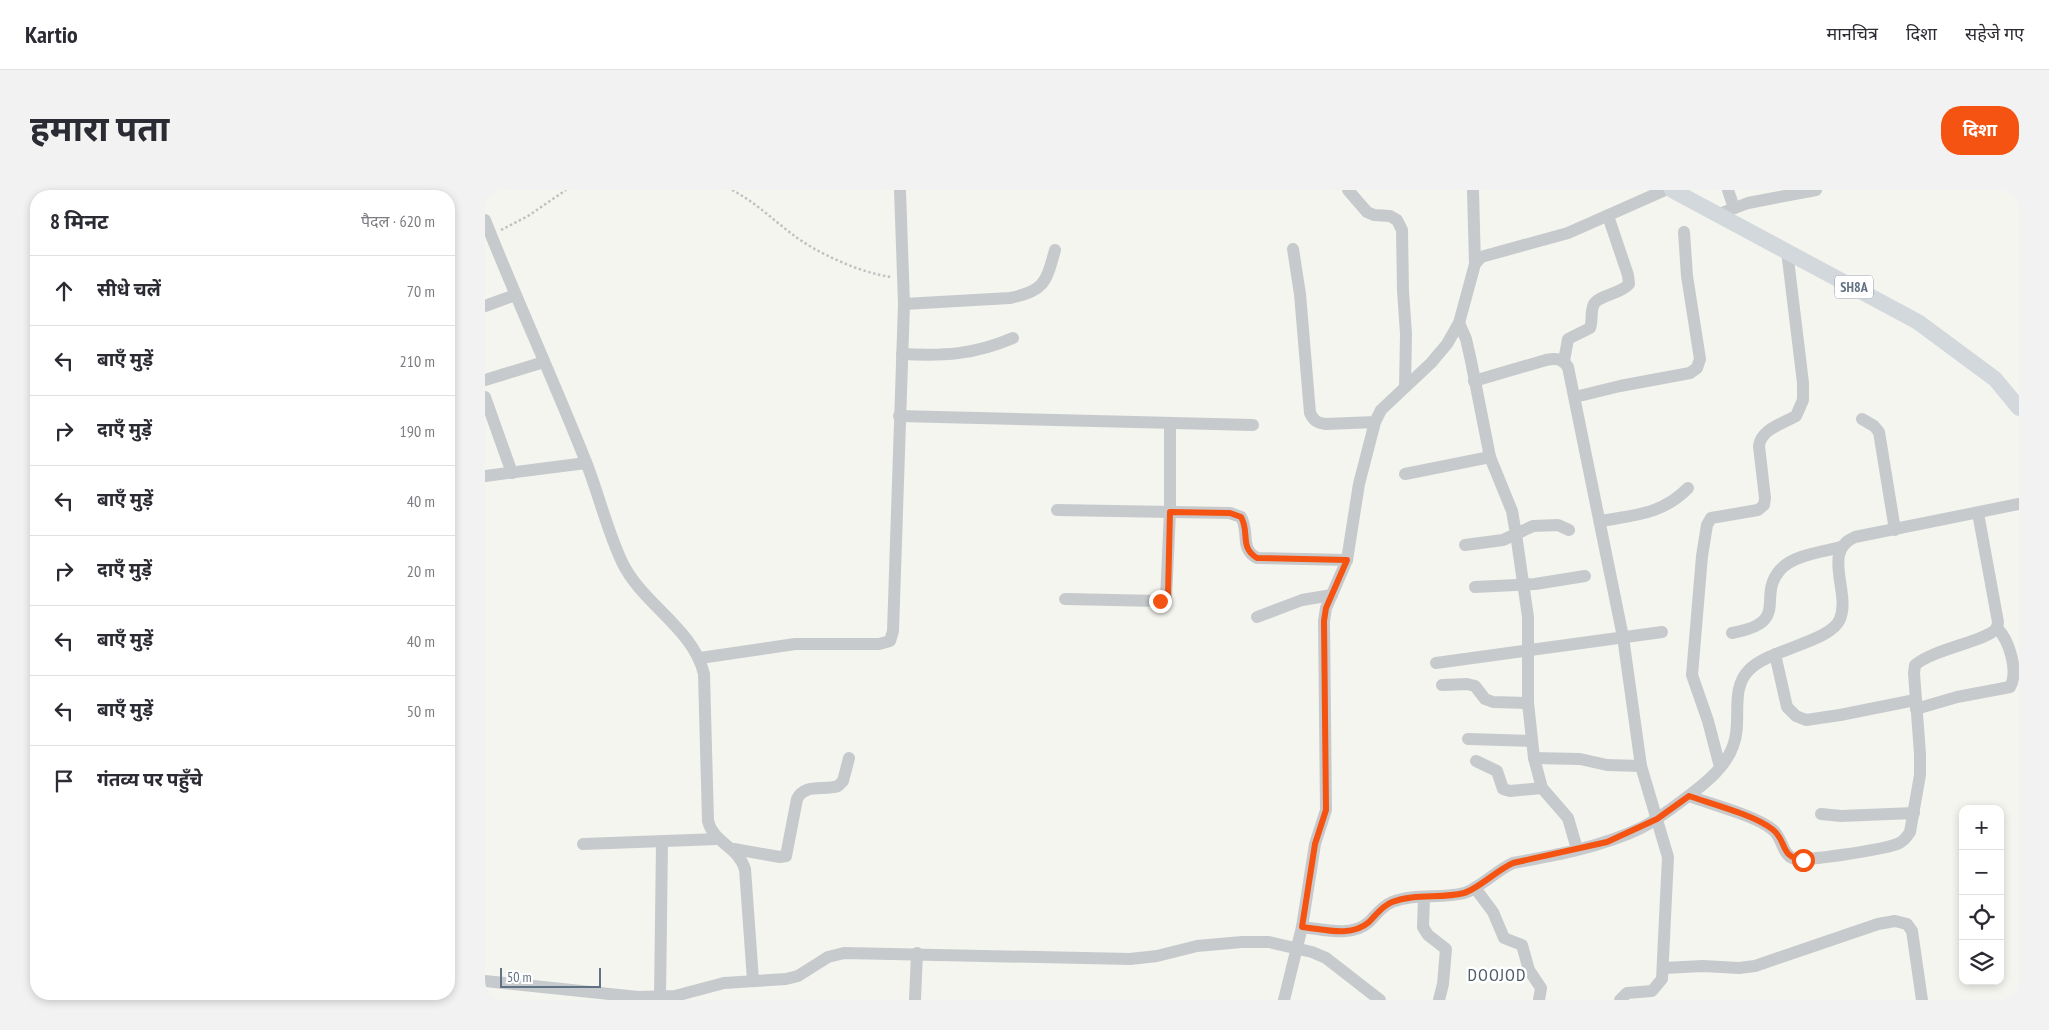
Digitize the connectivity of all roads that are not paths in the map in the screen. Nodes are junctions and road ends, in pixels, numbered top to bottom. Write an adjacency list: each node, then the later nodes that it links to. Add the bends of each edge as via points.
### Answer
1 (900, 190): 17 (street)
2 (1348, 190): 26 (street, via 1367,212 1390,216 1397,220 1402,230)
3 (1473, 190): 15 (street)
4 (1665, 190): 9 (street)
5 (1671, 190): 8 (main road, SH8A)
6 (1728, 190): 8 (street)
7 (1816, 190): 8 (street, via 1777,196)
8 (1726, 211): 14 (main road, SH8A)
9 (1608, 216): 15 (street, via 1541,242 1481,257); 22 (street, via 1629,284 1624,290 1597,300 1593,305 1590,328 1568,339)
10 (485, 220): 16 (street)
11 (1684, 232): 28 (street, via 1687,276 1700,359 1697,368 1690,373)
12 (1293, 249): 32 (street, via 1310,413 1313,419 1326,424)
13 (1055, 250): 17 (street, via 1045,282 1037,291 1024,296)
14 (1787, 251): 29 (main road, SH8A, via 1918,322 1995,379); 75 (street, via 1800,347 1803,400 1796,416 1763,432 1759,438 1763,505 1758,510 1711,518 1702,556 1692,675 1709,721)
15 (1475, 264): 19 (street)
16 (515, 295): 18 (street); 23 (street)
17 (904, 304): 21 (street)
18 (485, 306)
19 (1459, 323): 25 (street, via 1466,339); 26 (street, via 1431,363)
20 (1013, 338): 21 (street, via 963,354)
21 (902, 354): 30 (street)
22 (1564, 361): 25 (street, via 1556,358 1546,360); 28 (street, via 1569,367)
23 (544, 362): 24 (street); 36 (street)
24 (485, 380)
25 (1474, 381): 35 (street)
26 (1405, 387): 32 (street, via 1381,410)
27 (485, 397): 37 (street)
28 (1575, 397): 45 (street)
29 (2019, 408)
30 (899, 416): 33 (street); 64 (street, via 893,631 890,641 879,644 795,644)
31 (1862, 419): 47 (street, via 1879,432)
32 (1375, 422): 51 (street, via 1361,475)
33 (1170, 423): 34 (street); 43 (street)
34 (1253, 424)
35 (1490, 457): 38 (street); 48 (street, via 1512,511)
36 (586, 463): 37 (street); 64 (street, via 610,535 629,574)
37 (512, 473): 39 (street)
38 (1405, 474)
39 (485, 476)
40 (1689, 488): 45 (street, via 1677,500 1655,510)
41 (2019, 504): 44 (street)
42 (1057, 510): 43 (street)
43 (1170, 512): 51 (street, via 1230,513 1241,517 1245,523 1249,554 1257,558); 56 (street, via 1166,599)
44 (1978, 513): 47 (street); 58 (street, via 1997,612)
45 (1601, 521): 61 (street)
46 (1569, 530): 48 (street, via 1558,525 1533,526)
47 (1895, 530): 50 (street, via 1855,537 1845,541)
48 (1517, 534): 49 (street, via 1503,540); 53 (street)
49 (1465, 546)
50 (1841, 547): 60 (street, via 1803,558 1780,571 1763,622); 63 (street, via 1838,556 1843,607 1836,627)
51 (1347, 560): 55 (street)
52 (1585, 576): 53 (street)
53 (1525, 585): 54 (street); 62 (street)
54 (1475, 587)
55 (1332, 595): 57 (street, via 1303,600); 88 (street, via 1324,621 1326,810 1315,844)
56 (1065, 599)
57 (1257, 617)
58 (1997, 628): 68 (street, via 1915,665); 68 (street, via 2006,640 2014,671 2010,687)
59 (1662, 632): 61 (street)
60 (1732, 634)
61 (1623, 638): 62 (street); 74 (street)
62 (1529, 648): 65 (street); 67 (street)
63 (1775, 654): 68 (street, via 1787,708 1806,720); 75 (street, via 1750,668 1742,677 1738,692 1736,739 1731,753)
64 (700, 658): 81 (street, via 704,674 709,821 711,831)
65 (1436, 662)
66 (1442, 685): 67 (street, via 1475,686 1485,699 1493,702)
67 (1528, 703): 70 (street)
68 (1916, 704): 78 (street, via 1920,761)
69 (1467, 739): 70 (street)
70 (1531, 741): 72 (street)
71 (849, 758): 84 (street, via 843,781 838,786 800,792 786,856)
72 (1534, 758): 74 (street); 76 (street)
73 (1476, 761): 76 (street, via 1497,771 1503,789)
74 (1641, 766): 80 (street)
75 (1720, 767): 77 (street, via 1709,781)
76 (1542, 788): 85 (street, via 1568,818)
77 (1689, 796): 78 (street, via 1762,822 1774,830 1787,854 1793,859 1803,860 1897,844 1911,832); 80 (street)
78 (1914, 813): 79 (street)
79 (1821, 814)
80 (1657, 819): 85 (street, via 1607,842); 91 (street, via 1668,858)
81 (718, 839): 82 (street); 84 (street)
82 (662, 842): 83 (street); 94 (street)
83 (583, 844)
84 (734, 849): 92 (street, via 745,869)
85 (1577, 849): 86 (street, via 1513,863 1499,869)
86 (1475, 888): 87 (street, via 1464,893); 99 (street, via 1493,912 1504,938 1522,945 1529,970 1541,988)
87 (1424, 897): 88 (street, via 1391,903 1357,930 1345,932); 98 (street, via 1423,927 1446,949)
88 (1302, 927): 89 (street)
89 (1297, 948): 90 (street, via 1269,942 1242,942 1197,946 1130,959); 95 (street, via 1326,958); 97 (street)
90 (917, 953): 92 (street, via 844,953 828,957 798,976); 96 (street)
91 (1664, 968): 100 (street, via 1662,979 1652,991 1627,993); 101 (street, via 1755,966 1878,924 1895,922 1907,924 1912,931)
92 (753, 980): 94 (street)
93 (485, 981): 94 (street)
94 (660, 997)
95 (1377, 999)
96 (915, 1000)
97 (1284, 1000)
98 (1439, 1000)
99 (1539, 1000)
100 (1620, 1000)
101 (1922, 1000)

